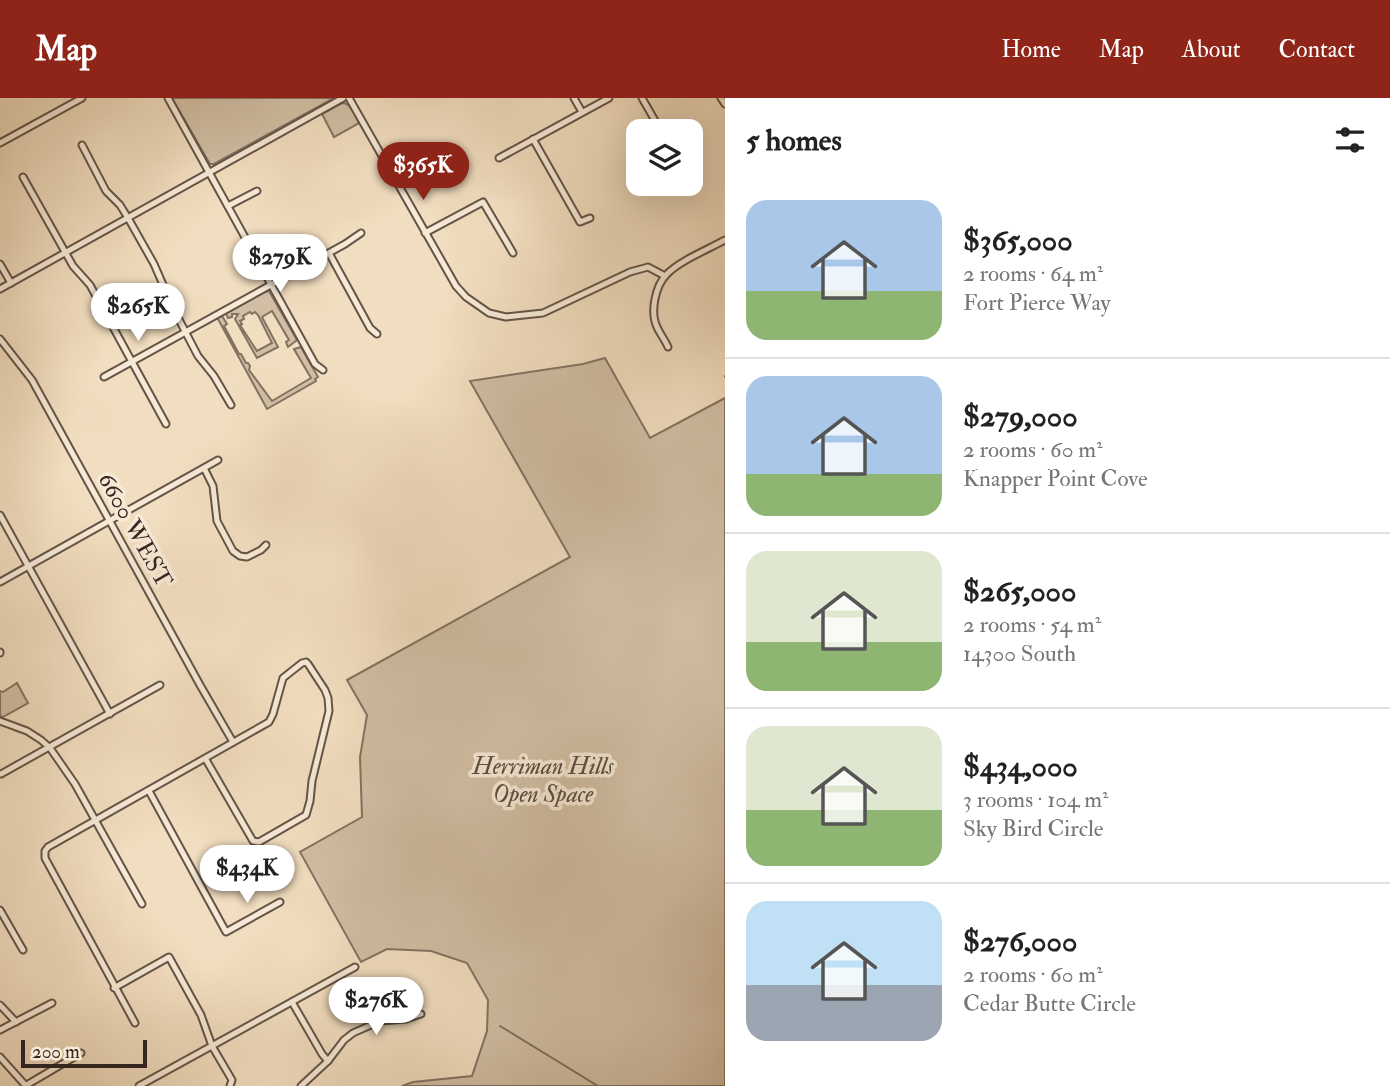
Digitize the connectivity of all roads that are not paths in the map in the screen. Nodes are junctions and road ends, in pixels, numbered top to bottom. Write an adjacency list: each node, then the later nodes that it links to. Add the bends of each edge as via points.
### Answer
1 (82, 98): 13 (street)
2 (168, 98): 16 (street)
3 (343, 98): 16 (street)
4 (349, 98): 23 (street)
5 (574, 98): 10 (street)
6 (609, 98): 10 (street)
7 (642, 98): 11 (street)
8 (722, 98): 9 (street)
9 (725, 104)
10 (582, 112): 12 (street)
11 (654, 119)
12 (533, 139): 15 (street); 21 (street, via 580,222)
13 (0, 143)
14 (82, 145): 20 (street, via 106,191)
15 (499, 158)
16 (209, 172): 19 (street); 20 (street)
17 (23, 177): 25 (street)
18 (257, 191): 19 (street)
19 (228, 206): 31 (street)
20 (128, 218): 25 (street); 33 (street)
21 (590, 218)
22 (361, 233): 26 (street)
23 (425, 233): 27 (street, via 483,202); 29 (street, via 456,286 489,313 506,317 543,313 648,267)
24 (725, 240): 29 (street)
25 (66, 253): 30 (street); 37 (street, via 90,285)
26 (329, 253): 31 (street); 34 (street)
27 (513, 253)
28 (0, 264): 30 (street)
29 (665, 276): 36 (street, via 654,305 656,325)
30 (11, 283): 32 (street)
31 (271, 285): 33 (street); 38 (street)
32 (0, 289)
33 (185, 332): 37 (street); 40 (street)
34 (377, 334)
35 (0, 339): 45 (street, 6600 WEST, via 32,380)
36 (668, 347)
37 (132, 362): 39 (street); 41 (street)
38 (323, 370)
39 (104, 377)
40 (231, 405)
41 (166, 424)
42 (218, 460): 43 (street)
43 (204, 468): 45 (street); 46 (street, via 213,486 216,518 233,551 247,557)
44 (0, 515): 47 (street)
45 (109, 520): 47 (street); 52 (street, 6600 WEST)
46 (266, 545)
47 (28, 566): 48 (street); 50 (street)
48 (0, 582)
49 (160, 685): 50 (street)
50 (110, 714): 53 (street)
51 (0, 721): 53 (street, via 27,731)
52 (233, 742): 54 (street); 54 (street, via 269,722 283,678 306,662 329,704 306,815 256,842)
53 (50, 748): 55 (street); 57 (street)
54 (205, 758): 56 (street)
55 (1, 775)
56 (149, 791): 57 (street); 58 (street, via 226,932)
57 (94, 821): 59 (street); 63 (street, via 48,847 44,855)
58 (280, 902)
59 (142, 904)
60 (0, 911): 61 (street)
61 (23, 950)
62 (355, 967): 64 (street)
63 (114, 988): 69 (street); 71 (street, via 169,957 201,1014)
64 (292, 1002): 71 (street); 74 (street)
65 (52, 1003): 68 (street)
66 (0, 1005): 68 (street)
67 (421, 1014): 74 (street, via 380,1021 353,1034)
68 (16, 1022): 70 (street)
69 (135, 1023)
70 (0, 1030)
71 (212, 1046): 75 (street); 79 (street, via 232,1080)
72 (80, 1053): 76 (street)
73 (0, 1057): 76 (street)
74 (328, 1061): 80 (street)
75 (152, 1079): 77 (street); 78 (street)
76 (26, 1086)
77 (139, 1086)
78 (156, 1086)
79 (230, 1086)
80 (301, 1086)

